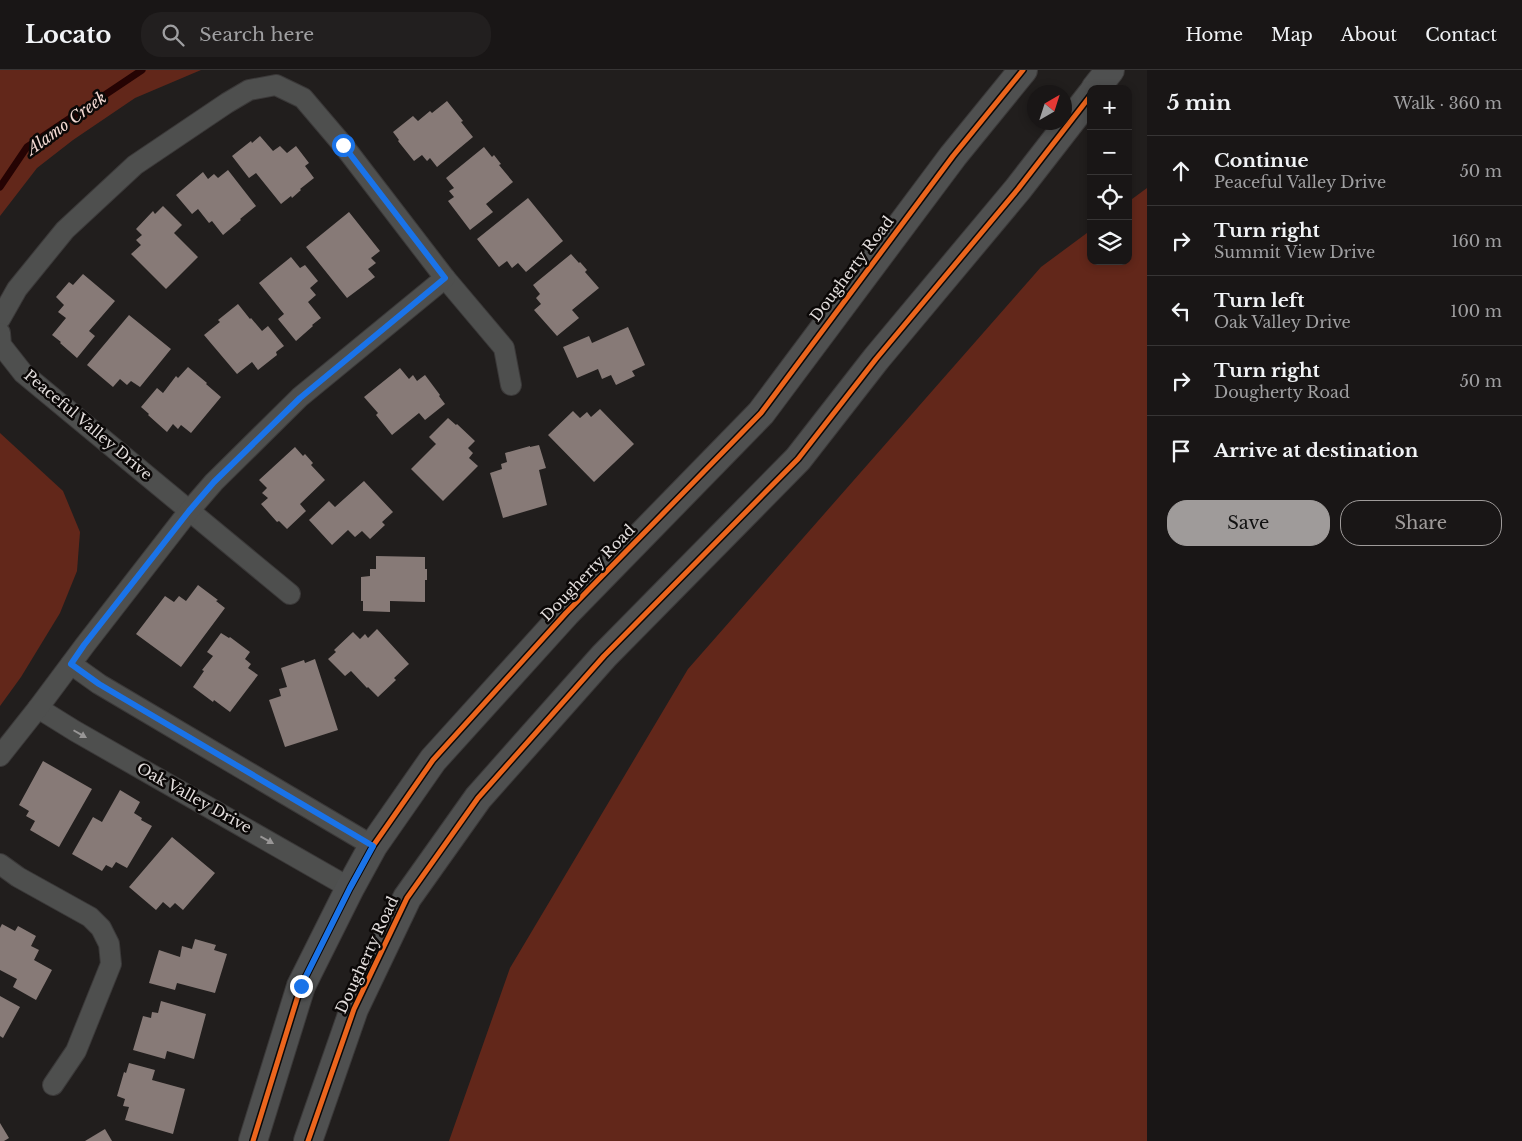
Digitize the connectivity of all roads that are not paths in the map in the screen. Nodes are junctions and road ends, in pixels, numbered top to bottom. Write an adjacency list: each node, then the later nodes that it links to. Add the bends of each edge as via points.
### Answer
1 (1023, 70): 14 (main road, Dougherty Road, via 953,156 760,413 566,613 433,760)
2 (1110, 70): 3 (main road)
3 (1098, 85)
4 (1087, 100): 19 (main road, Dougherty Road, via 798,459 604,656 478,798 407,898 354,1009)
5 (445, 278): 6 (street, via 343,145 302,98 276,85 249,90 134,165 65,230 17,289); 8 (street, via 504,348); 9 (street, via 300,398)
6 (0, 319)
7 (0, 333): 9 (street, Peaceful Valley Drive, via 1,346 23,373)
8 (511, 385)
9 (189, 511): 10 (street, Peaceful Valley Drive); 11 (street)
10 (290, 594)
11 (71, 664): 12 (street); 14 (street, via 99,684)
12 (38, 708): 13 (street); 16 (street, Oak Valley Drive, one-way to 16)
13 (0, 756)
14 (373, 846): 16 (main road, Dougherty Road)
15 (0, 864): 17 (street, via 90,917 101,928 109,944 112,964 76,1051)
16 (350, 888): 18 (main road, Dougherty Road, via 301,986)
17 (52, 1085)
18 (253, 1141)
19 (308, 1141)

